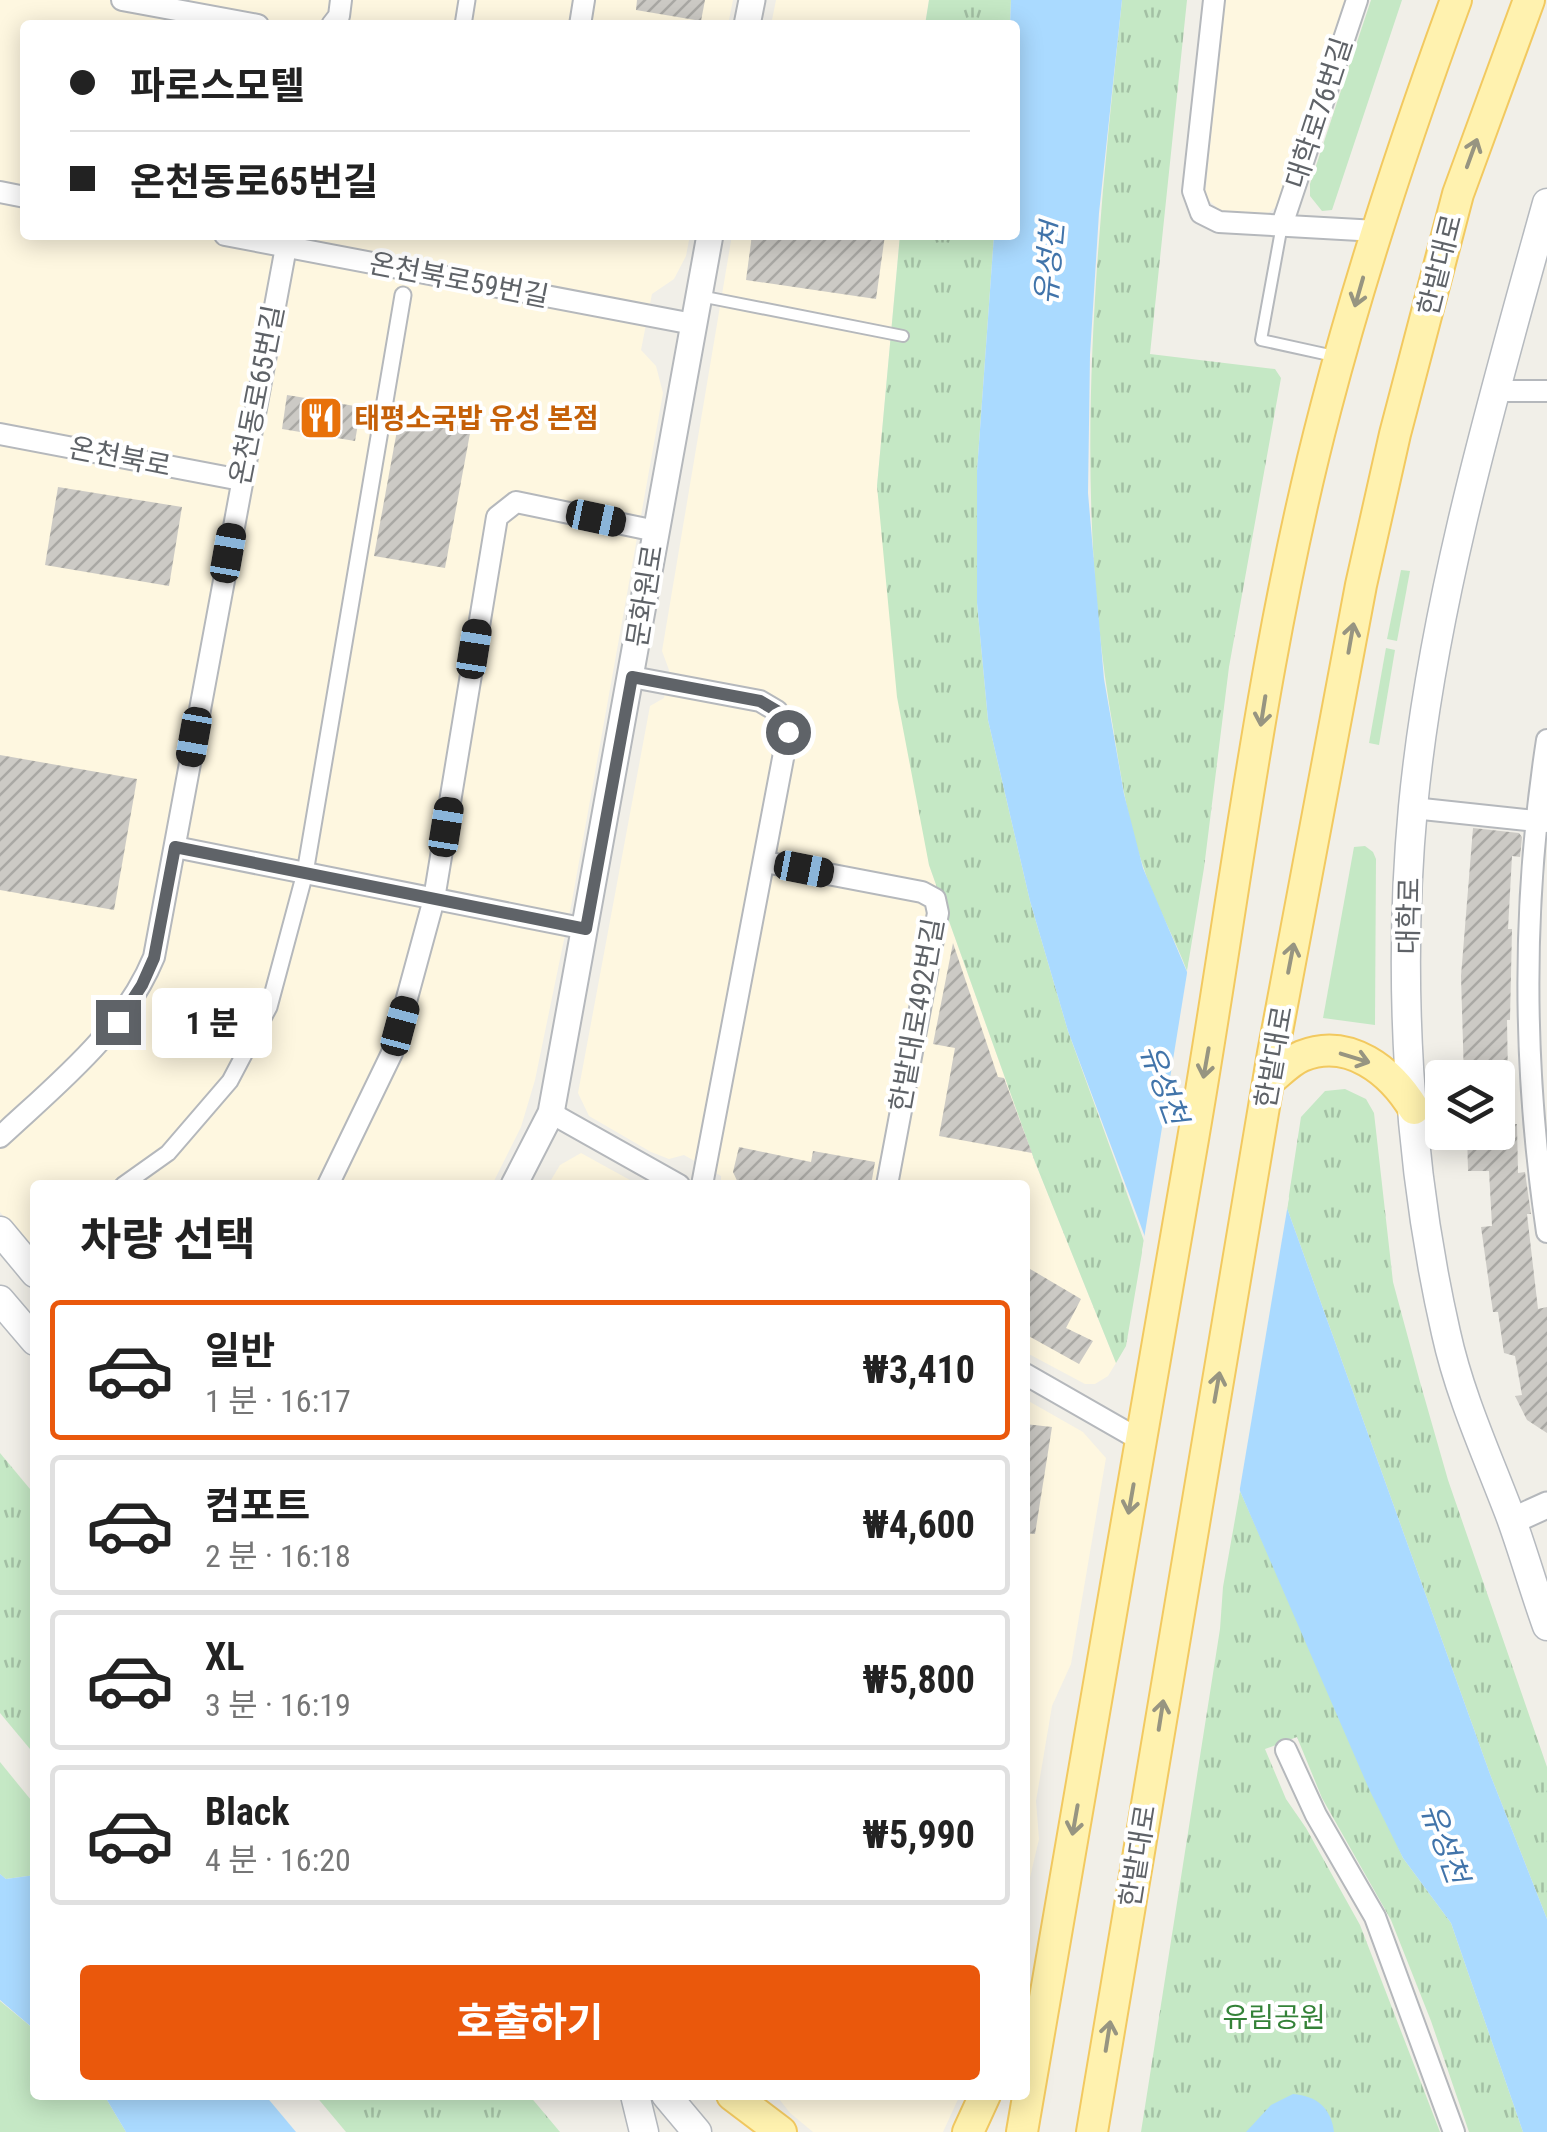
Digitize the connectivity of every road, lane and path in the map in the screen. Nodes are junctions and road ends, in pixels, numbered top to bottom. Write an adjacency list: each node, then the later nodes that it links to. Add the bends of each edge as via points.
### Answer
1 (122, 0): 6 (street)
2 (1214, 0): 8 (street, 대학로76번길, via 1193,191 1201,212 1219,222)
3 (1357, 0): 8 (street, 대학로76번길)
4 (1456, 0): 9 (main road)
5 (1529, 0): 33 (main road, 한밭대로, one-way to 5, via 1361,585 1395,434 1458,194)
6 (231, 20)
7 (1547, 203): 18 (main road, 대학로)
8 (1282, 226): 9 (street, 대학로76번길); 17 (lane, via 1260,340)
9 (1377, 231): 17 (main road, one-way to 17)
10 (253, 240): 12 (street, 온천북로59번길)
11 (709, 240): 14 (street, 문화원로)
12 (286, 246): 15 (street, 온천북로59번길); 21 (street, 온천동로65번길)
13 (404, 295): 29 (street)
14 (699, 296): 15 (street, 문화원로); 16 (lane)
15 (693, 324): 22 (street, 문화원로)
16 (903, 336)
17 (1340, 357): 49 (main road, one-way to 49, via 1271,667)
18 (1496, 391): 19 (street); 25 (main road, 대학로, via 1459,536)
19 (1547, 391)
20 (0, 434): 21 (street, 온천북로)
21 (241, 480): 27 (street, 온천동로65번길)
22 (656, 531): 23 (street, 문화원로); 30 (street, via 516,502 498,517)
23 (632, 677): 28 (street, via 760,701 777,711 788,732); 31 (street, 문화원로)
24 (1547, 740): 26 (street)
25 (1413, 808): 26 (street); 34 (main road, 대학로, via 1408,977)
26 (1541, 822): 32 (street)
27 (175, 847): 29 (street); 36 (street, 온천동로65번길, via 154,958 142,985 118,1022)
28 (765, 862): 41 (street); 42 (street, 한밭대로492번길, via 935,898 938,913)
29 (305, 873): 30 (street); 37 (street, via 269,1008 230,1081 168,1152)
30 (434, 898): 31 (street); 38 (street, via 392,1053)
31 (586, 929): 35 (street, 문화원로)
32 (1538, 968): 44 (street, via 1534,1148)
33 (1274, 1069): 34 (main road, one-way to 34, via 1318,1052 1356,1054 1380,1068); 69 (main road, 한밭대로, one-way to 33)
34 (1414, 1109): 51 (main road, 대학로, via 1446,1336)
35 (550, 1113): 39 (street, 문화원로); 40 (street)
36 (0, 1137)
37 (130, 1180)
38 (330, 1180)
39 (516, 1180)
40 (670, 1180)
41 (703, 1180)
42 (887, 1180)
43 (0, 1232): 45 (main road)
44 (1547, 1232)
45 (30, 1268)
46 (0, 1300): 47 (main road)
47 (30, 1336)
48 (1030, 1377): 49 (street)
49 (1142, 1441): 54 (main road, one-way to 54)
50 (1547, 1505): 51 (street)
51 (1512, 1521): 52 (main road, 대학로)
52 (1547, 1626)
53 (1286, 1750): 70 (street, via 1375,1917)
54 (1055, 1935): 55 (main road); 56 (main road)
55 (1030, 1979)
56 (1030, 2084)
57 (635, 2100): 63 (main road)
58 (670, 2100): 64 (main road)
59 (733, 2100): 65 (main road)
60 (737, 2100): 66 (main road)
61 (982, 2100): 67 (main road)
62 (1027, 2100): 68 (main road)
63 (644, 2132)
64 (697, 2132)
65 (753, 2132)
66 (781, 2132)
67 (968, 2132)
68 (1022, 2132)
69 (1092, 2132)
70 (1454, 2132)

